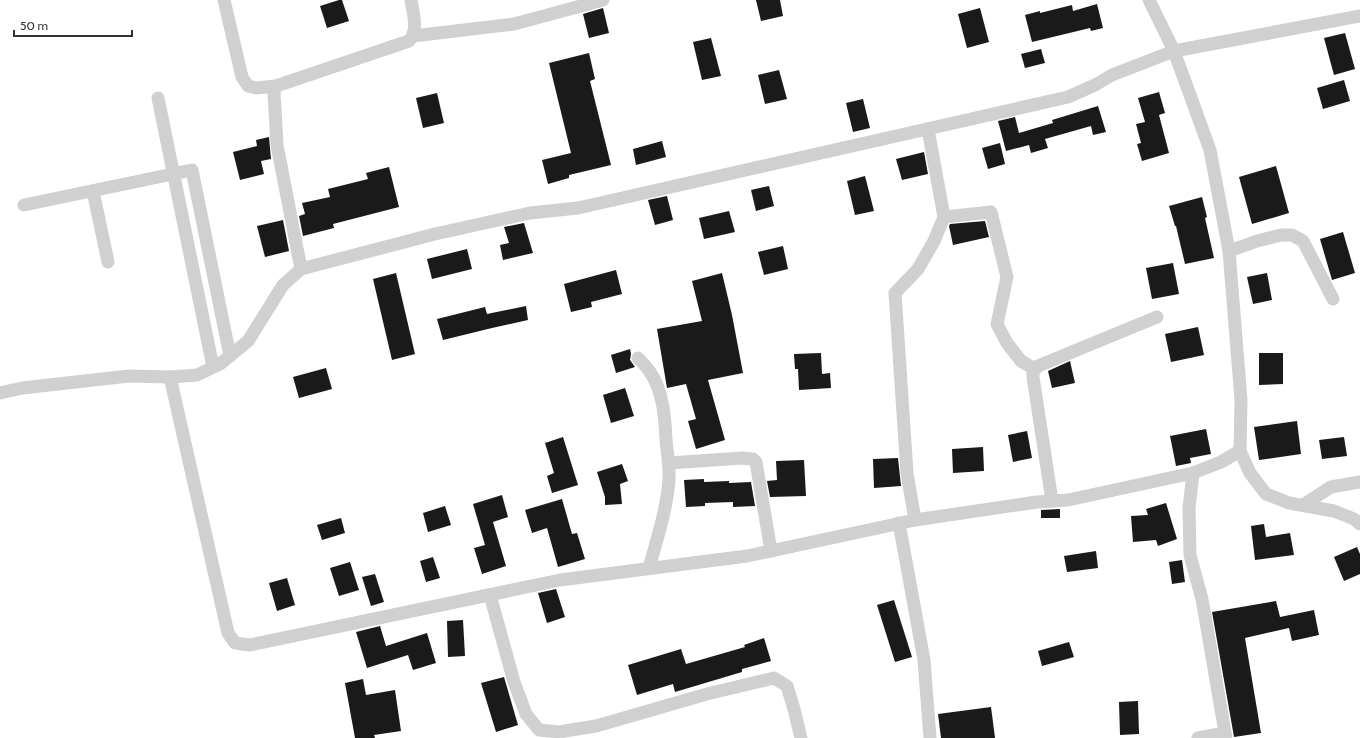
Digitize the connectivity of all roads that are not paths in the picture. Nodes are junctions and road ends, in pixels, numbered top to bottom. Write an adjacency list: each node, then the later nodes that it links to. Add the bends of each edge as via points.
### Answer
1 (224, 0): 8 (street, via 242,77 248,86)
2 (411, 0): 6 (street)
3 (603, 0): 6 (street, via 514,24)
4 (1149, 0): 7 (street)
5 (1360, 16): 7 (street)
6 (414, 36): 8 (street, via 409,41)
7 (1174, 50): 10 (street, via 1112,74 1068,97); 15 (street, via 1210,150)
8 (276, 86): 17 (street, via 274,93 277,146)
9 (158, 98): 11 (street)
10 (928, 129): 14 (street); 17 (street, via 578,208 530,213 436,234)
11 (174, 174): 12 (street); 20 (street, via 192,170); 22 (street)
12 (93, 191): 13 (street); 16 (street)
13 (24, 205)
14 (944, 217): 23 (street, via 991,212 1007,277 997,324 1021,361); 32 (street, via 918,269 895,293 907,473)
15 (1229, 252): 18 (street, via 1257,241 1292,235 1303,241); 26 (street, via 1241,400)
16 (108, 262)
17 (302, 269): 20 (street, via 283,285 248,341)
18 (1333, 299)
19 (1158, 317): 23 (street)
20 (230, 356): 22 (street)
21 (638, 358): 27 (street, via 650,372 658,388 665,417)
22 (213, 367): 24 (street, via 198,375)
23 (1035, 369): 30 (street, via 1033,377)
24 (170, 377): 25 (street, via 129,376 22,388); 37 (street, via 228,633 235,643 250,645)
25 (0, 393)
26 (1240, 451): 28 (street); 31 (street, via 1250,473 1266,494 1289,503)
27 (669, 463): 35 (street, via 753,459 756,462); 36 (street, via 665,503)
28 (1193, 473): 30 (street, via 1068,500); 38 (street, via 1189,508 1190,555 1202,599)
29 (1360, 482): 31 (street, via 1331,487)
30 (1052, 501): 32 (street)
31 (1303, 505): 34 (street, via 1334,511)
32 (915, 520): 33 (street)
33 (899, 523): 35 (street); 40 (street, via 924,660)
34 (1360, 524)
35 (771, 551): 36 (street)
36 (649, 568): 37 (street, via 560,580)
37 (490, 595): 39 (street, via 514,682 526,714 539,730 559,732 596,726 774,678 787,686)
38 (1225, 735): 41 (street)
39 (801, 738)
40 (930, 738)
41 (1198, 738)

